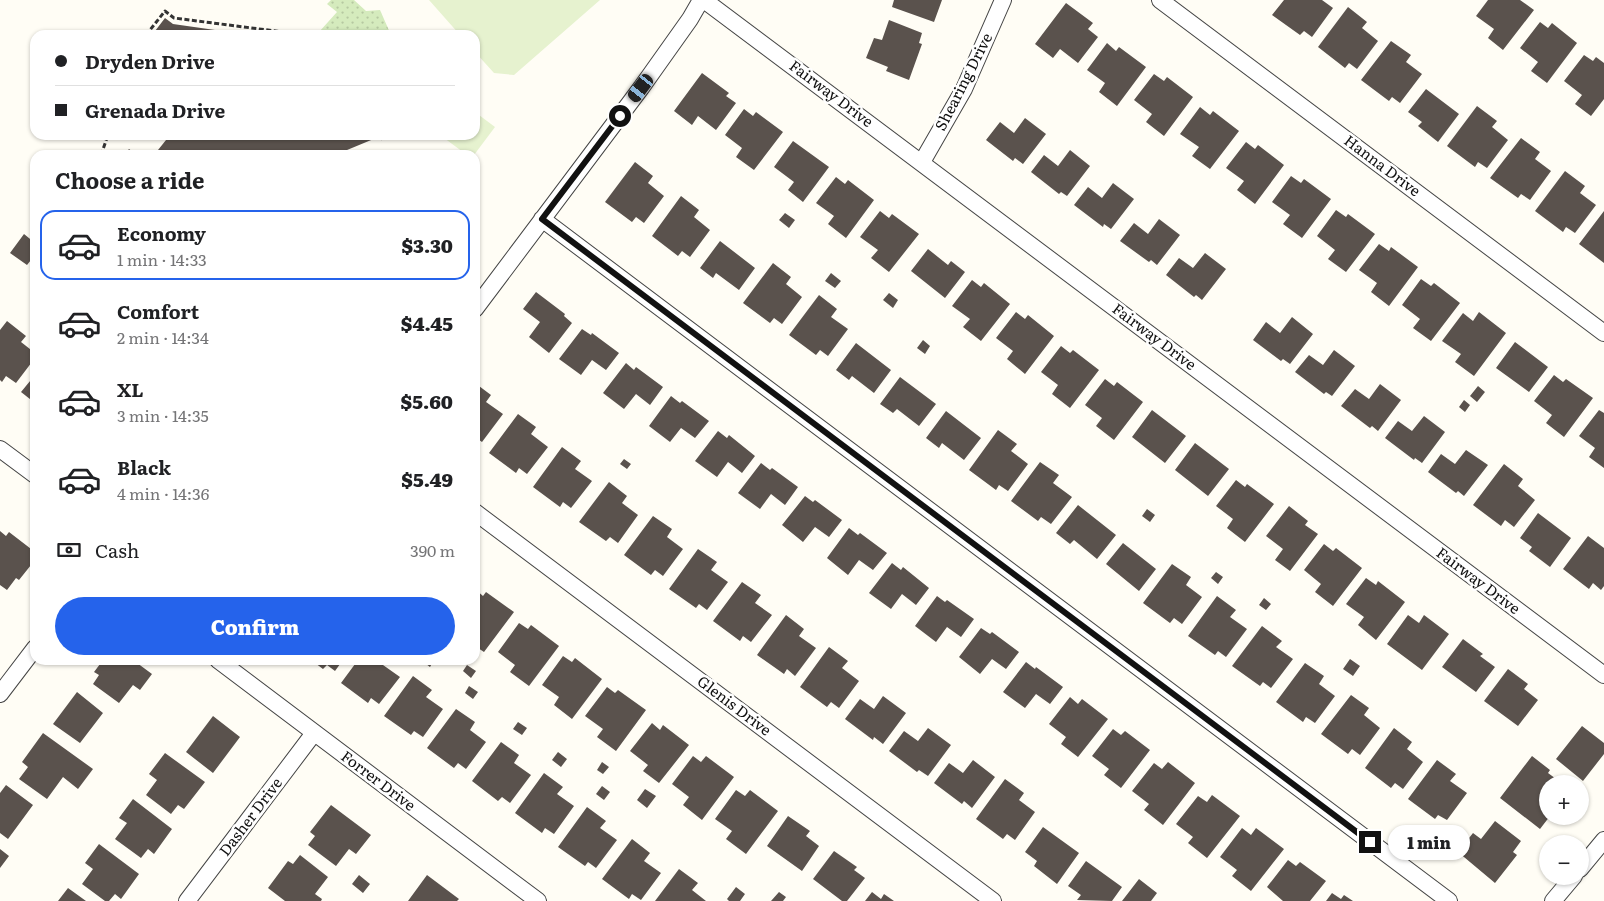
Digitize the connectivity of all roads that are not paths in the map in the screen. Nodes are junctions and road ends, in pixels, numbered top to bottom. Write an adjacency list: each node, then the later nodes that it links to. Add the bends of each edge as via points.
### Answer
1 (703, 0): 4 (street, Fairway Drive); 5 (street)
2 (1003, 0): 4 (street, Shearing Drive, via 964,89)
3 (1160, 0): 7 (street, Hanna Drive)
4 (922, 162): 13 (street, Fairway Drive)
5 (542, 219): 6 (street); 22 (street)
6 (480, 301)
7 (1604, 333)
8 (0, 449): 9 (street)
9 (30, 472)
10 (480, 516): 21 (street, Glenis Drive)
11 (30, 655): 14 (street)
12 (224, 665): 15 (street, Forrer Drive)
13 (1604, 676)
14 (0, 694)
15 (314, 734): 19 (street, Forrer Drive); 20 (street, Dasher Drive)
16 (1604, 840): 17 (street)
17 (1589, 858)
18 (1566, 885): 23 (street)
19 (534, 900)
20 (187, 901)
21 (994, 901)
22 (1450, 901)
23 (1553, 901)

